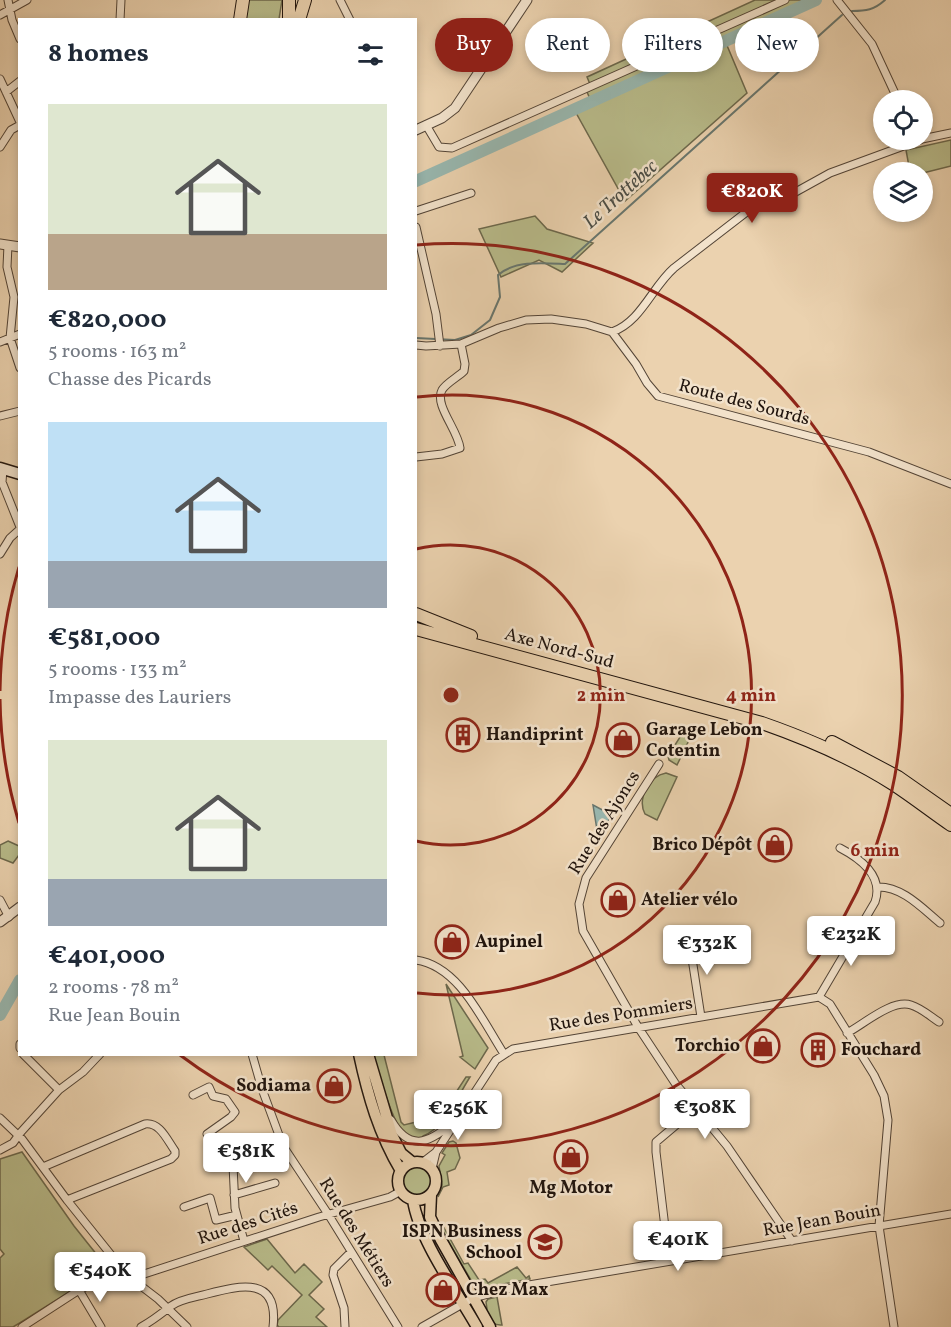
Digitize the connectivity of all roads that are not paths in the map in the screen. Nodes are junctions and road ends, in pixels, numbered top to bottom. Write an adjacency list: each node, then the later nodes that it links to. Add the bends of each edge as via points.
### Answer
1 (8, 0): 12 (street)
2 (27, 0): 12 (street)
3 (121, 0): 14 (street)
4 (243, 0): 15 (highway)
5 (289, 0): 16 (highway)
6 (296, 0): 17 (highway)
7 (305, 0): 18 (highway)
8 (340, 0): 19 (street)
9 (527, 0): 27 (street, via 455,108)
10 (785, 0): 27 (street, via 452,148 439,147)
11 (837, 0): 23 (street, via 872,44)
12 (11, 9): 13 (street); 20 (street)
13 (0, 15)
14 (120, 18)
15 (240, 18)
16 (290, 18)
17 (291, 18)
18 (300, 18)
19 (348, 18)
20 (18, 34)
21 (0, 79): 24 (street)
22 (18, 83): 24 (street)
23 (893, 90)
24 (6, 92): 25 (street)
25 (18, 119)
26 (18, 125): 31 (street)
27 (426, 125): 28 (street)
28 (417, 130)
29 (951, 133): 30 (street)
30 (933, 137)
31 (0, 147)
32 (889, 150): 37 (street, via 830,173 792,194 762,200 666,275 637,315)
33 (471, 193): 34 (street)
34 (417, 211)
35 (417, 232): 43 (street)
36 (4, 244): 39 (street, via 14,297)
37 (612, 332): 41 (street, via 551,319 526,320); 50 (street, Route des Sourds, via 658,396 869,452)
38 (18, 335): 39 (street)
39 (10, 338): 40 (street); 44 (street)
40 (0, 342)
41 (461, 344): 43 (street); 47 (street, via 464,371 442,390 440,401 460,448)
42 (417, 345): 43 (street)
43 (441, 346)
44 (18, 362)
45 (18, 412): 46 (street)
46 (0, 416)
47 (417, 457)
48 (1, 469): 49 (main road); 51 (street)
49 (18, 473)
50 (951, 484)
51 (18, 523)
52 (18, 530): 53 (street)
53 (0, 554)
54 (417, 614): 57 (highway)
55 (417, 628): 57 (highway, Axe Nord-Sud)
56 (417, 628): 60 (highway, Axe Nord-Sud, via 794,734 893,784)
57 (471, 636): 59 (highway, Axe Nord-Sud, via 801,728 898,777)
58 (659, 764): 72 (street, Rue des Ajoncs, via 586,878 579,904 585,937)
59 (951, 814)
60 (951, 825)
61 (840, 848): 62 (street, via 862,862)
62 (877, 887): 66 (street, via 894,888); 69 (street, via 875,902)
63 (0, 900): 65 (street)
64 (18, 908): 65 (street)
65 (4, 919)
66 (940, 923)
67 (689, 939): 70 (street)
68 (417, 960): 74 (street, via 438,966 452,977)
69 (819, 997): 70 (street, Rue des Pommiers); 73 (street, via 830,1004)
70 (701, 1017): 72 (street, Rue des Pommiers)
71 (939, 1022): 73 (street, via 912,1005 898,1004)
72 (638, 1027): 74 (street, Rue des Pommiers, via 527,1046); 83 (street, Rue des Ajoncs)
73 (848, 1033): 103 (street, via 884,1096 888,1120)
74 (504, 1054): 84 (street, via 496,1060)
75 (25, 1056): 80 (street)
76 (98, 1056): 80 (street)
77 (253, 1056): 87 (street, Rue des Métiers)
78 (359, 1056): 92 (main road, via 377,1122)
79 (369, 1056): 82 (main road)
80 (59, 1090): 86 (street)
81 (193, 1095): 90 (street, via 209,1087 213,1096 226,1099 235,1112 207,1134)
82 (381, 1102): 84 (street, via 400,1133 414,1142 434,1138); 89 (main road, via 401,1153)
83 (695, 1109): 104 (street, Rue des Ajoncs, via 727,1146); 107 (street, via 656,1142)
84 (460, 1116): 89 (street)
85 (0, 1118): 86 (street)
86 (19, 1136): 88 (street); 91 (street)
87 (283, 1146): 90 (street); 100 (street, Rue des Métiers)
88 (0, 1150)
89 (423, 1164): 92 (main road); 96 (main road, via 435,1174 436,1185)
90 (233, 1165): 95 (street)
91 (43, 1167): 97 (street); 97 (street, via 152,1123 175,1151 171,1159)
92 (401, 1171): 94 (main road)
93 (275, 1183): 95 (street)
94 (401, 1191): 98 (main road); 100 (street, Rue des Cités)
95 (234, 1195): 102 (street)
96 (430, 1195): 98 (main road); 112 (main road, via 430,1217)
97 (67, 1200): 108 (street)
98 (413, 1200): 112 (main road, via 430,1246)
99 (184, 1206): 102 (street, via 210,1198 216,1220)
100 (328, 1214): 105 (street, Rue des Cités); 106 (street, Rue des Métiers)
101 (951, 1214): 103 (street, Rue Jean Bouin)
102 (237, 1215): 105 (street)
103 (879, 1226): 104 (street, Rue Jean Bouin); 124 (street)
104 (792, 1240): 107 (street, Rue Jean Bouin)
105 (244, 1241): 109 (street, Rue des Cités)
106 (351, 1252): 119 (street, via 333,1275 344,1308); 120 (street, Rue des Métiers)
107 (669, 1261): 112 (street, Rue Jean Bouin, via 512,1288)
108 (117, 1263): 109 (street); 110 (street, Rue des Cités)
109 (128, 1276): 110 (street, Rue des Cités); 113 (street)
110 (103, 1278): 111 (street, Rue des Cités)
111 (79, 1290): 114 (street, Rue des Cités); 115 (street)
112 (468, 1300): 121 (street, Rue Jean Bouin); 122 (main road); 123 (main road)
113 (171, 1311): 116 (street); 117 (street); 118 (street, via 178,1303 248,1286 262,1289 269,1298)
114 (22, 1327)
115 (101, 1327)
116 (141, 1327)
117 (187, 1327)
118 (273, 1327)
119 (345, 1327)
120 (398, 1327)
121 (422, 1327)
122 (477, 1327)
123 (490, 1327)
124 (894, 1327)

